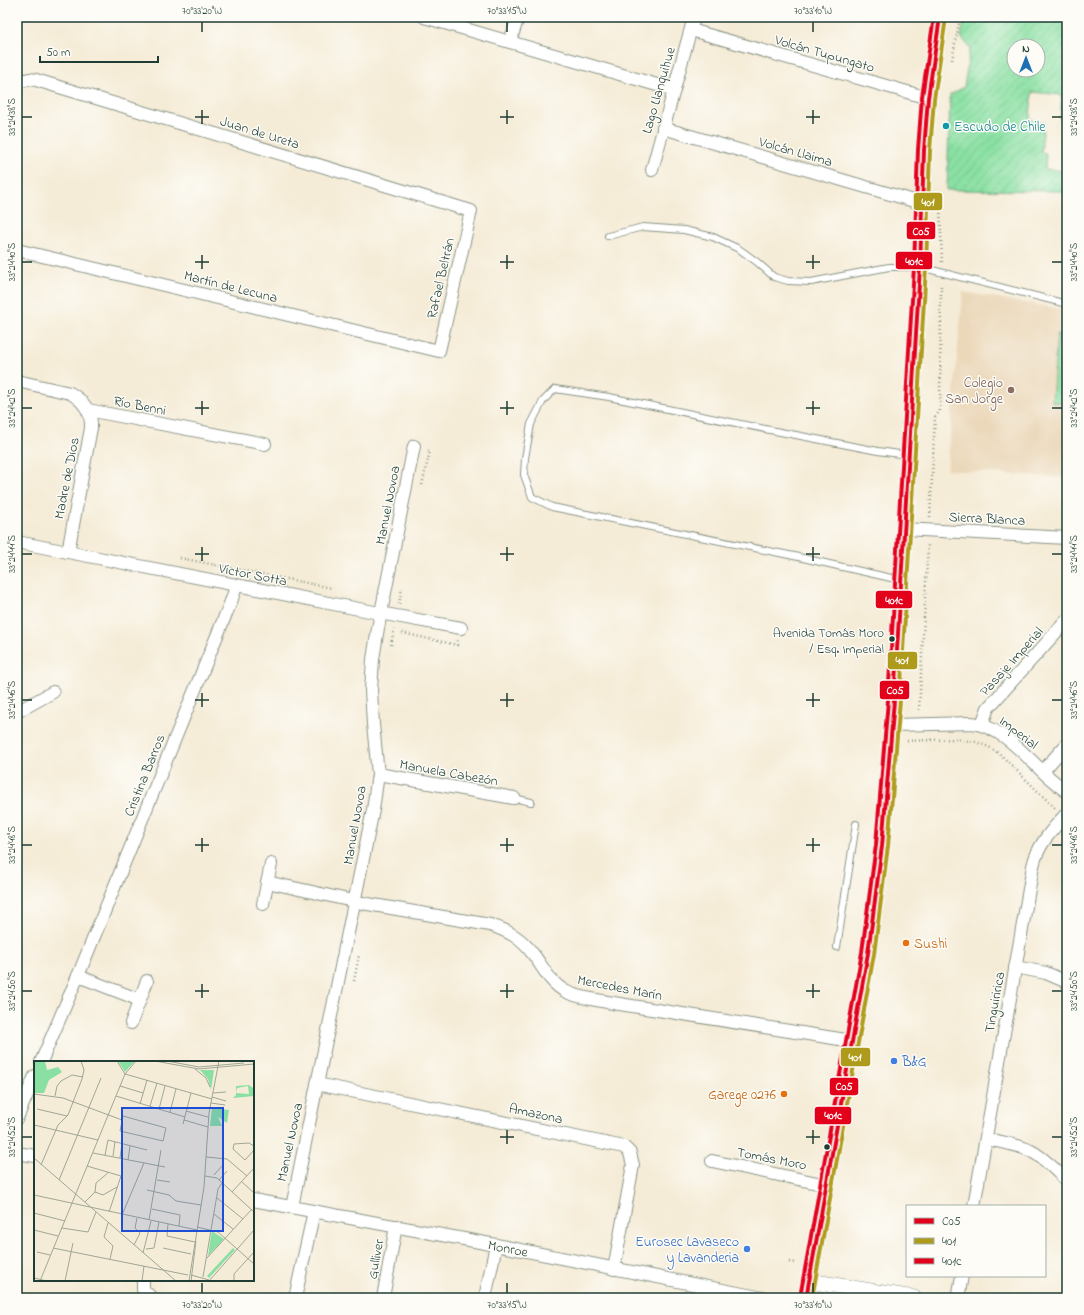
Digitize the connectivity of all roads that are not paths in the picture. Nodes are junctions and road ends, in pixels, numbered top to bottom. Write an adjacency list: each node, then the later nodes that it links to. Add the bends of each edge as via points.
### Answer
1 (424, 17): 6 (street)
2 (518, 17): 6 (street)
3 (694, 17): 5 (street, Lago Llanquihue)
4 (940, 17): 9 (main road)
5 (691, 30): 8 (street, Lago Llanquihue); 9 (street, Volcán Tupungato)
6 (510, 42): 8 (street)
7 (17, 82): 13 (street, Juan de Ureta, via 36,80)
8 (674, 90): 10 (street, Lago Llanquihue)
9 (928, 98): 12 (main road)
10 (663, 128): 11 (street, Lago Llanquihue); 12 (street, Volcán Llaima)
11 (652, 170)
12 (921, 203): 16 (main road)
13 (471, 211): 18 (street, Rafael Beltrán)
14 (608, 236): 16 (lane, via 643,227 684,230 713,237 739,249 774,277 788,282 811,282 889,267)
15 (17, 250): 18 (street, Martín de Lecuna)
16 (920, 267): 17 (lane); 23 (main road)
17 (1067, 304)
18 (439, 351)
19 (17, 381): 20 (street, via 70,394 77,397)
20 (88, 410): 21 (street, Río Benni); 27 (street, Madre de Dios, via 91,428)
21 (265, 444)
22 (414, 446): 30 (street, Manuel Novoa)
23 (909, 455): 24 (main road); 28 (lane, via 555,388 543,401 531,424 525,458 524,475 532,497 552,507 787,554)
24 (904, 529): 25 (street, Sierra Blanca); 28 (main road)
25 (1067, 538)
26 (17, 542): 27 (street, Víctor Sotta)
27 (68, 552): 29 (street, Víctor Sotta)
28 (901, 580): 36 (main road)
29 (236, 586): 30 (street, Víctor Sotta); 51 (street, Cristina Barros)
30 (381, 613): 32 (street, Víctor Sotta); 39 (street, Manuel Novoa, via 371,690)
31 (1067, 620): 35 (street, Pasaje Imperial, via 988,708)
32 (461, 628)
33 (53, 692): 34 (street)
34 (17, 712)
35 (982, 724): 36 (street, Imperial); 38 (street, Imperial, via 1016,746)
36 (893, 725): 56 (main road, via 882,846 868,953)
37 (1067, 744): 38 (street)
38 (1043, 771): 40 (street, Imperial)
39 (378, 774): 41 (street, Manuela Cabezón); 47 (street, Manuel Novoa)
40 (1067, 792)
41 (514, 798): 42 (lane)
42 (531, 802)
43 (1065, 815): 50 (street, Tinguiririca, via 1043,841 1035,857)
44 (856, 824): 49 (lane)
45 (271, 864): 46 (street)
46 (267, 882): 47 (street, Mercedes Marín); 48 (street)
47 (355, 901): 56 (street, Mercedes Marín, via 506,930 532,953 554,983 576,996); 59 (street, Manuel Novoa)
48 (263, 904)
49 (837, 947)
50 (1015, 967): 53 (street, via 1046,973); 61 (street, Tinguiririca)
51 (78, 976): 54 (street); 57 (street, Cristina Barros)
52 (147, 981): 54 (street)
53 (1067, 982)
54 (140, 1000): 55 (street)
55 (131, 1024)
56 (852, 1041): 66 (main road)
57 (41, 1061)
58 (34, 1078): 60 (street)
59 (317, 1084): 69 (street, Manuel Novoa); 73 (street, Amazona, via 624,1147 630,1153 633,1165)
60 (17, 1118)
61 (986, 1139): 65 (street, via 1032,1152); 68 (street, Tinguiririca)
62 (17, 1153): 63 (street)
63 (34, 1156)
64 (712, 1162): 66 (street, Tomás Moro)
65 (1067, 1182)
66 (827, 1185): 76 (main road)
67 (254, 1200): 69 (street, Monroe)
68 (974, 1205)
69 (292, 1207): 70 (street, Monroe)
70 (314, 1211): 71 (street, Monroe); 78 (street)
71 (396, 1226): 72 (street, Monroe); 79 (street, Gulliver)
72 (496, 1245): 73 (street, Monroe); 80 (street)
73 (614, 1269): 81 (street, Monroe)
74 (962, 1277): 84 (street)
75 (143, 1281): 77 (street, via 143,1290)
76 (809, 1281): 82 (main road); 83 (street)
77 (152, 1298)
78 (295, 1298)
79 (383, 1298)
80 (484, 1298)
81 (763, 1298)
82 (806, 1298)
83 (914, 1298)
84 (958, 1298)

